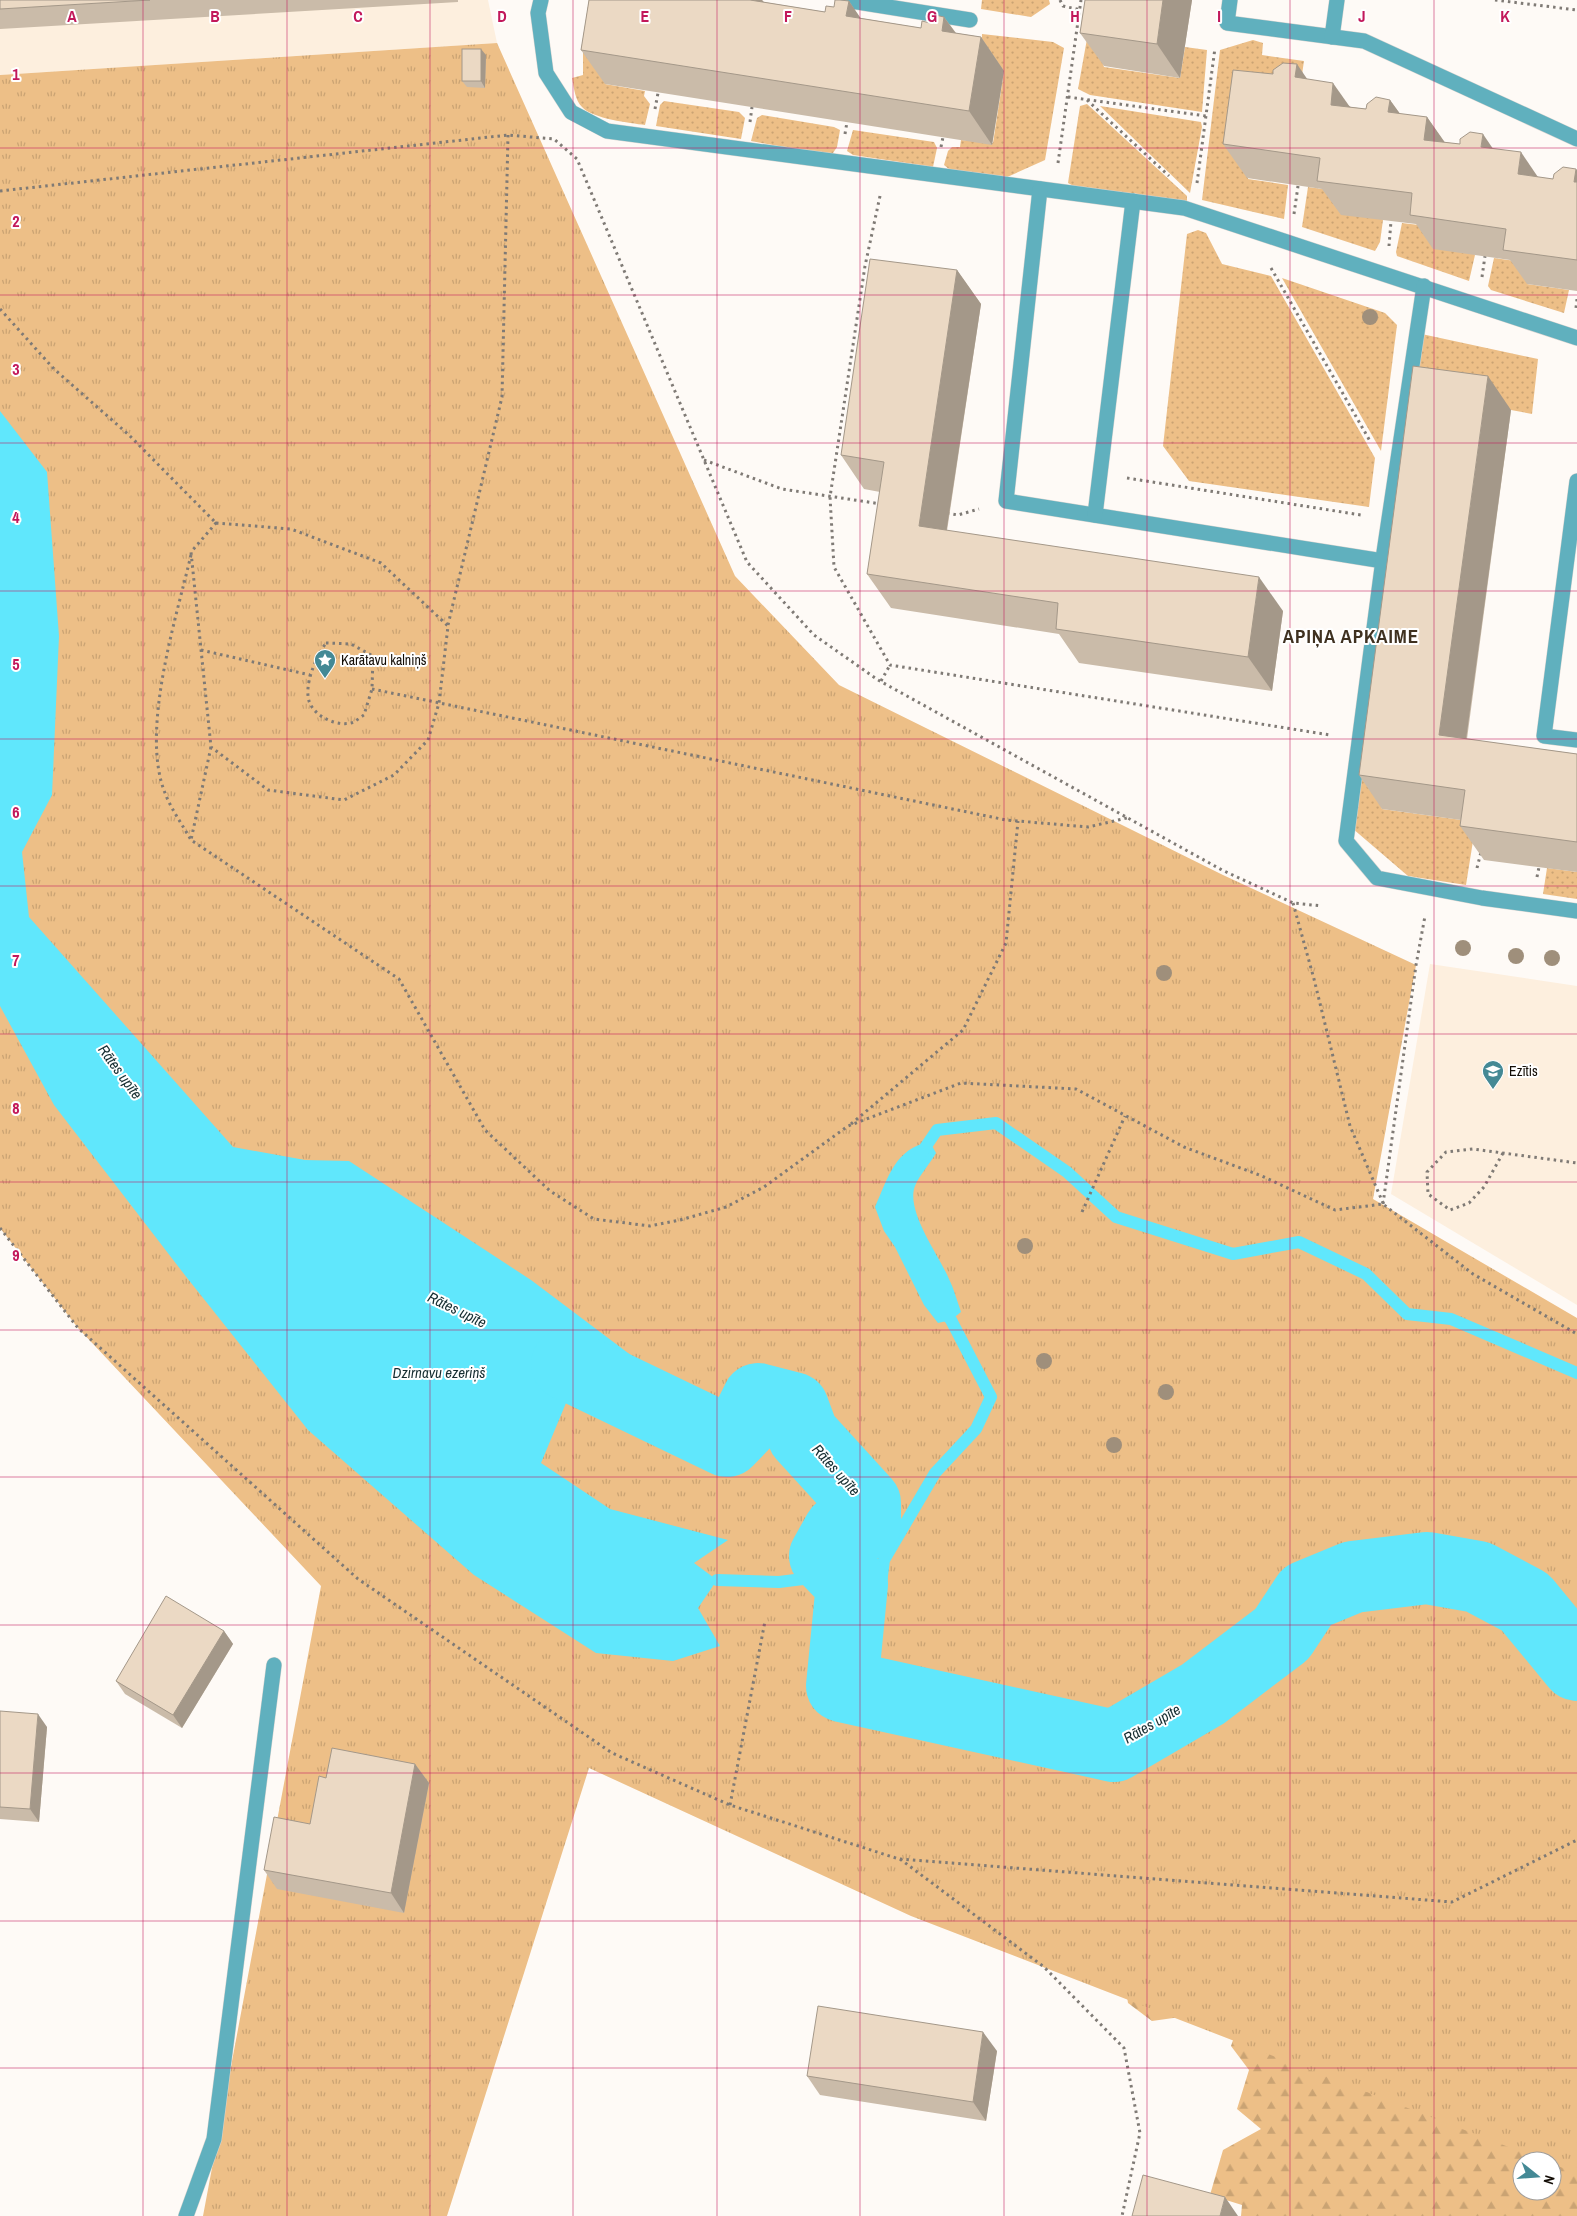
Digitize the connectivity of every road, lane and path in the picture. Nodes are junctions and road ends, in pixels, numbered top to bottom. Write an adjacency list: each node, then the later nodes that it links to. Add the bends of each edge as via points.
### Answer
1 (541, 0): 19 (street, via 538,13 546,73 571,112 607,131)
2 (845, 0): 11 (street)
3 (1060, 0): 8 (path, via 1063,6)
4 (1081, 0): 8 (path)
5 (1230, 0): 12 (street)
6 (1337, 0): 13 (street)
7 (1496, 0): 9 (path)
8 (1080, 10): 10 (path); 14 (path)
9 (1577, 10)
10 (1088, 11)
11 (970, 20)
12 (1227, 23): 13 (street); 16 (path, via 1215,48)
13 (1332, 37): 18 (street, via 1364,41)
14 (1068, 97): 15 (path); 20 (path)
15 (1087, 100): 16 (path); 23 (path)
16 (1206, 116): 23 (path)
17 (508, 135): 21 (path); 28 (path, via 554,139 577,159); 41 (path, via 502,396)
18 (1577, 138)
19 (885, 168): 20 (street); 32 (path, via 865,266)
20 (1047, 190): 22 (street); 33 (street)
21 (0, 191)
22 (1133, 201): 23 (street, via 1184,208); 29 (street)
23 (1194, 206): 24 (street)
24 (1249, 229): 25 (street); 31 (path)
25 (1424, 286): 27 (street); 31 (street)
26 (0, 309): 38 (path, via 54,369 129,435)
27 (1577, 338)
28 (703, 460): 32 (path, via 782,489); 45 (path, via 746,562 814,635)
29 (1100, 473): 36 (street); 37 (path)
30 (1577, 481): 49 (street, via 1544,736)
31 (1394, 483): 37 (street)
32 (830, 497): 34 (path); 43 (path, via 834,567)
33 (1006, 501): 35 (path, via 958,515); 36 (street)
34 (886, 504)
35 (940, 512)
36 (1095, 515): 40 (street)
37 (1389, 520): 40 (street)
38 (216, 523): 39 (path); 41 (path, via 291,529 381,563)
39 (191, 552): 42 (path); 53 (path, via 159,691 156,756 164,792)
40 (1383, 561): 48 (street)
41 (448, 626): 47 (path)
42 (201, 650): 44 (path); 50 (path)
43 (890, 665): 45 (path); 48 (path)
44 (310, 675): 46 (path, via 326,643 351,644 373,656); 46 (path, via 309,701 319,716 336,722 353,722 364,715)
45 (880, 681): 51 (path)
46 (372, 688): 47 (path)
47 (439, 703): 50 (path, via 428,740 394,775 344,800 268,790); 52 (path)
48 (1360, 740): 55 (street, via 1346,841 1377,878)
49 (1577, 740)
50 (211, 748): 53 (path)
51 (1128, 818): 52 (path, via 1088,827); 56 (path, via 1222,870)
52 (1018, 821): 61 (path, via 1006,943 963,1030)
53 (191, 840): 61 (path, via 399,979 486,1130 550,1192 594,1220 650,1226 726,1207 764,1187)
54 (1482, 847): 55 (path)
55 (1472, 896): 58 (street)
56 (1293, 903): 57 (path); 64 (path, via 1350,1126)
57 (1322, 906)
58 (1577, 911)
59 (1423, 927): 64 (path)
60 (1125, 1116): 61 (path, via 1076,1089 961,1083); 64 (path, via 1184,1147 1262,1176 1336,1210); 65 (path)
61 (848, 1126)
62 (1503, 1153): 62 (path, via 1473,1149 1446,1152 1427,1172 1428,1194 1450,1210 1469,1203 1484,1187); 63 (path)
63 (1577, 1164)
64 (1383, 1204): 67 (path, via 1474,1274)
65 (1082, 1212)
66 (0, 1228): 70 (path, via 78,1328 358,1579 612,1753)
67 (1577, 1334)
68 (765, 1621): 70 (path)
69 (274, 1665): 73 (street, via 214,2138)
70 (730, 1805): 72 (path)
71 (1577, 1840): 72 (path, via 1452,1902)
72 (899, 1859): 74 (path, via 1044,1967 1124,2048 1140,2133)
73 (186, 2216)
74 (1122, 2216)

